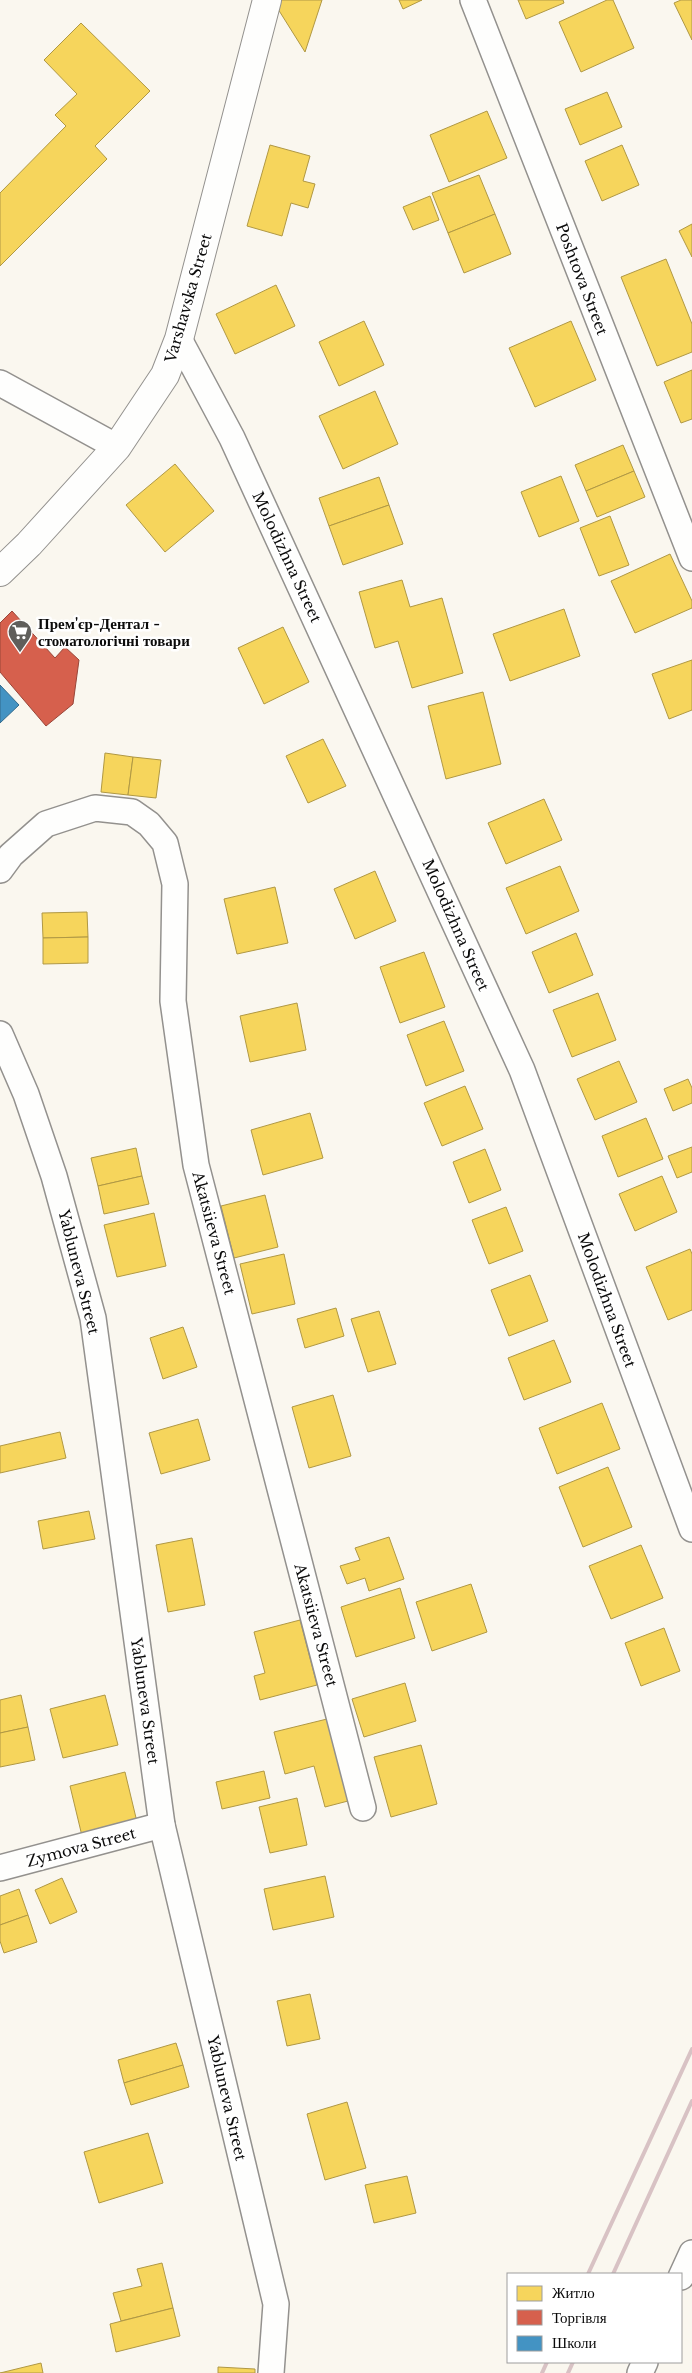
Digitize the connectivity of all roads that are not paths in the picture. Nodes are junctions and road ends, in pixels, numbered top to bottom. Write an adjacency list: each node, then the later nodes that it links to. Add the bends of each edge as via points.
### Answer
1 (267, 0): 3 (street, Varshavska Street)
2 (473, 0): 6 (street, Poshtova Street)
3 (179, 339): 5 (street, Varshavska Street, via 165,375); 10 (street, Molodizhna Street, via 232,438 522,1070)
4 (0, 384): 5 (street)
5 (117, 448): 7 (street, Varshavska Street)
6 (692, 558)
7 (0, 572)
8 (0, 870): 11 (street, Akatsiieva Street, via 11,855 46,824 95,808 132,812 149,824 165,842 175,884 174,1001 196,1165)
9 (0, 1034): 12 (street, Yabluneva Street, via 26,1094 54,1176 93,1318)
10 (692, 1528)
11 (363, 1808)
12 (162, 1825): 13 (street, Zymova Street); 16 (street, Yabluneva Street, via 276,2304)
13 (0, 1868)
14 (692, 2253): 15 (street)
15 (682, 2274)
16 (271, 2373)

